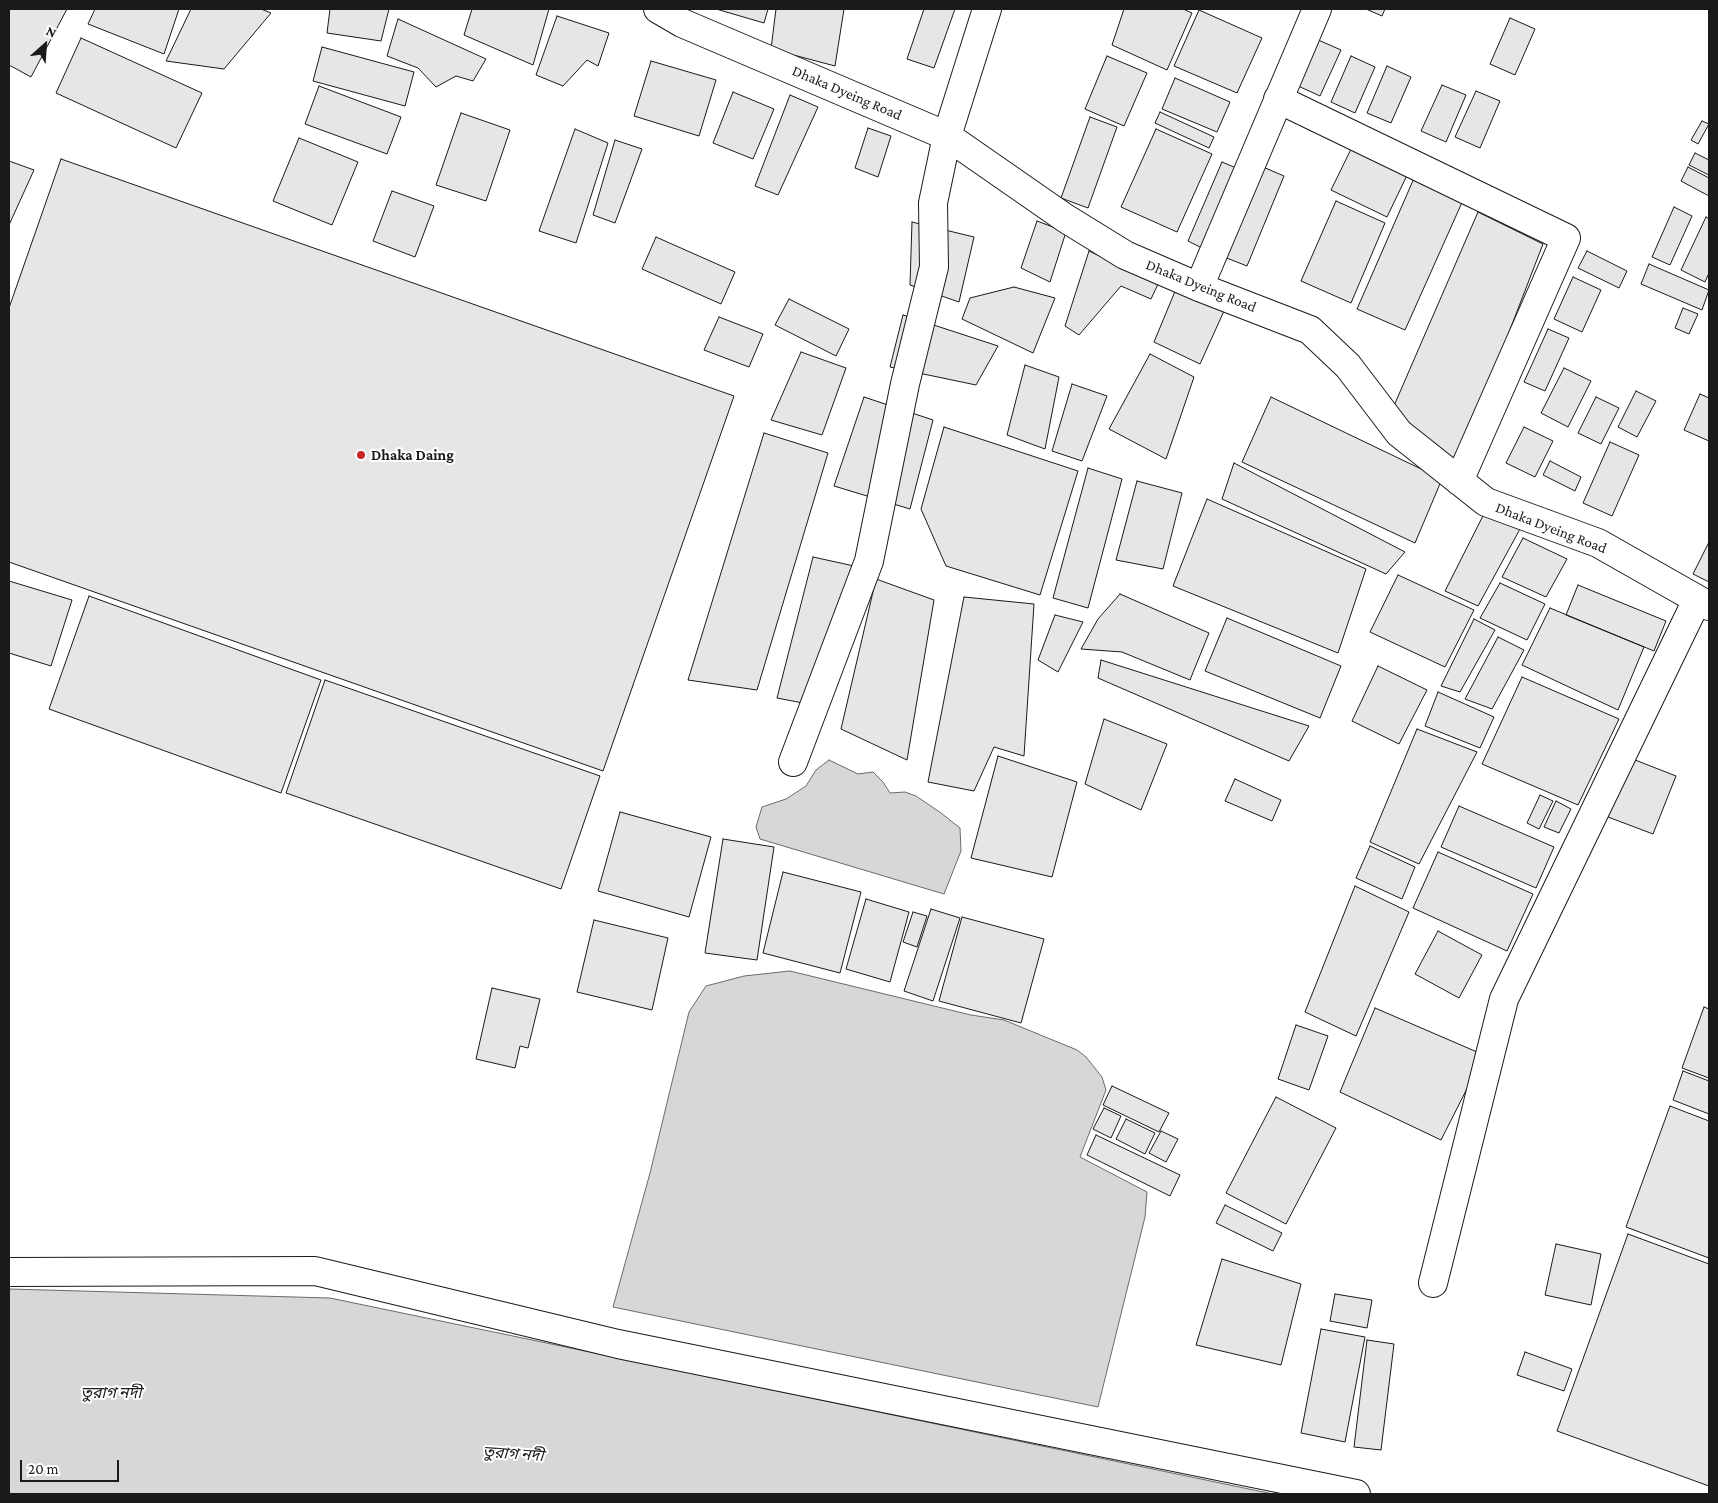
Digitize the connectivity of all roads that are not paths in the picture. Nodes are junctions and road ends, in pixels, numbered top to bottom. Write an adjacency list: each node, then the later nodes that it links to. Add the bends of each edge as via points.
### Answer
1 (658, 9): 5 (street, Dhaka Dyeing Road, via 682,23)
2 (987, 9): 5 (street)
3 (1317, 9): 4 (street)
4 (1278, 99): 6 (street); 7 (street, via 1566,238)
5 (947, 136): 6 (street, Dhaka Dyeing Road, via 1065,218 1125,255); 9 (street, via 933,203 934,267 904,384 869,561)
6 (1199, 287): 7 (street, Dhaka Dyeing Road, via 1310,330 1348,366 1399,433)
7 (1459, 480): 8 (street, Dhaka Dyeing Road, via 1486,502 1598,543)
8 (1703, 603): 11 (street, via 1504,998)
9 (793, 762)
10 (9, 1272): 12 (street, via 315,1271 618,1344)
11 (1433, 1282)
12 (1356, 1494)

